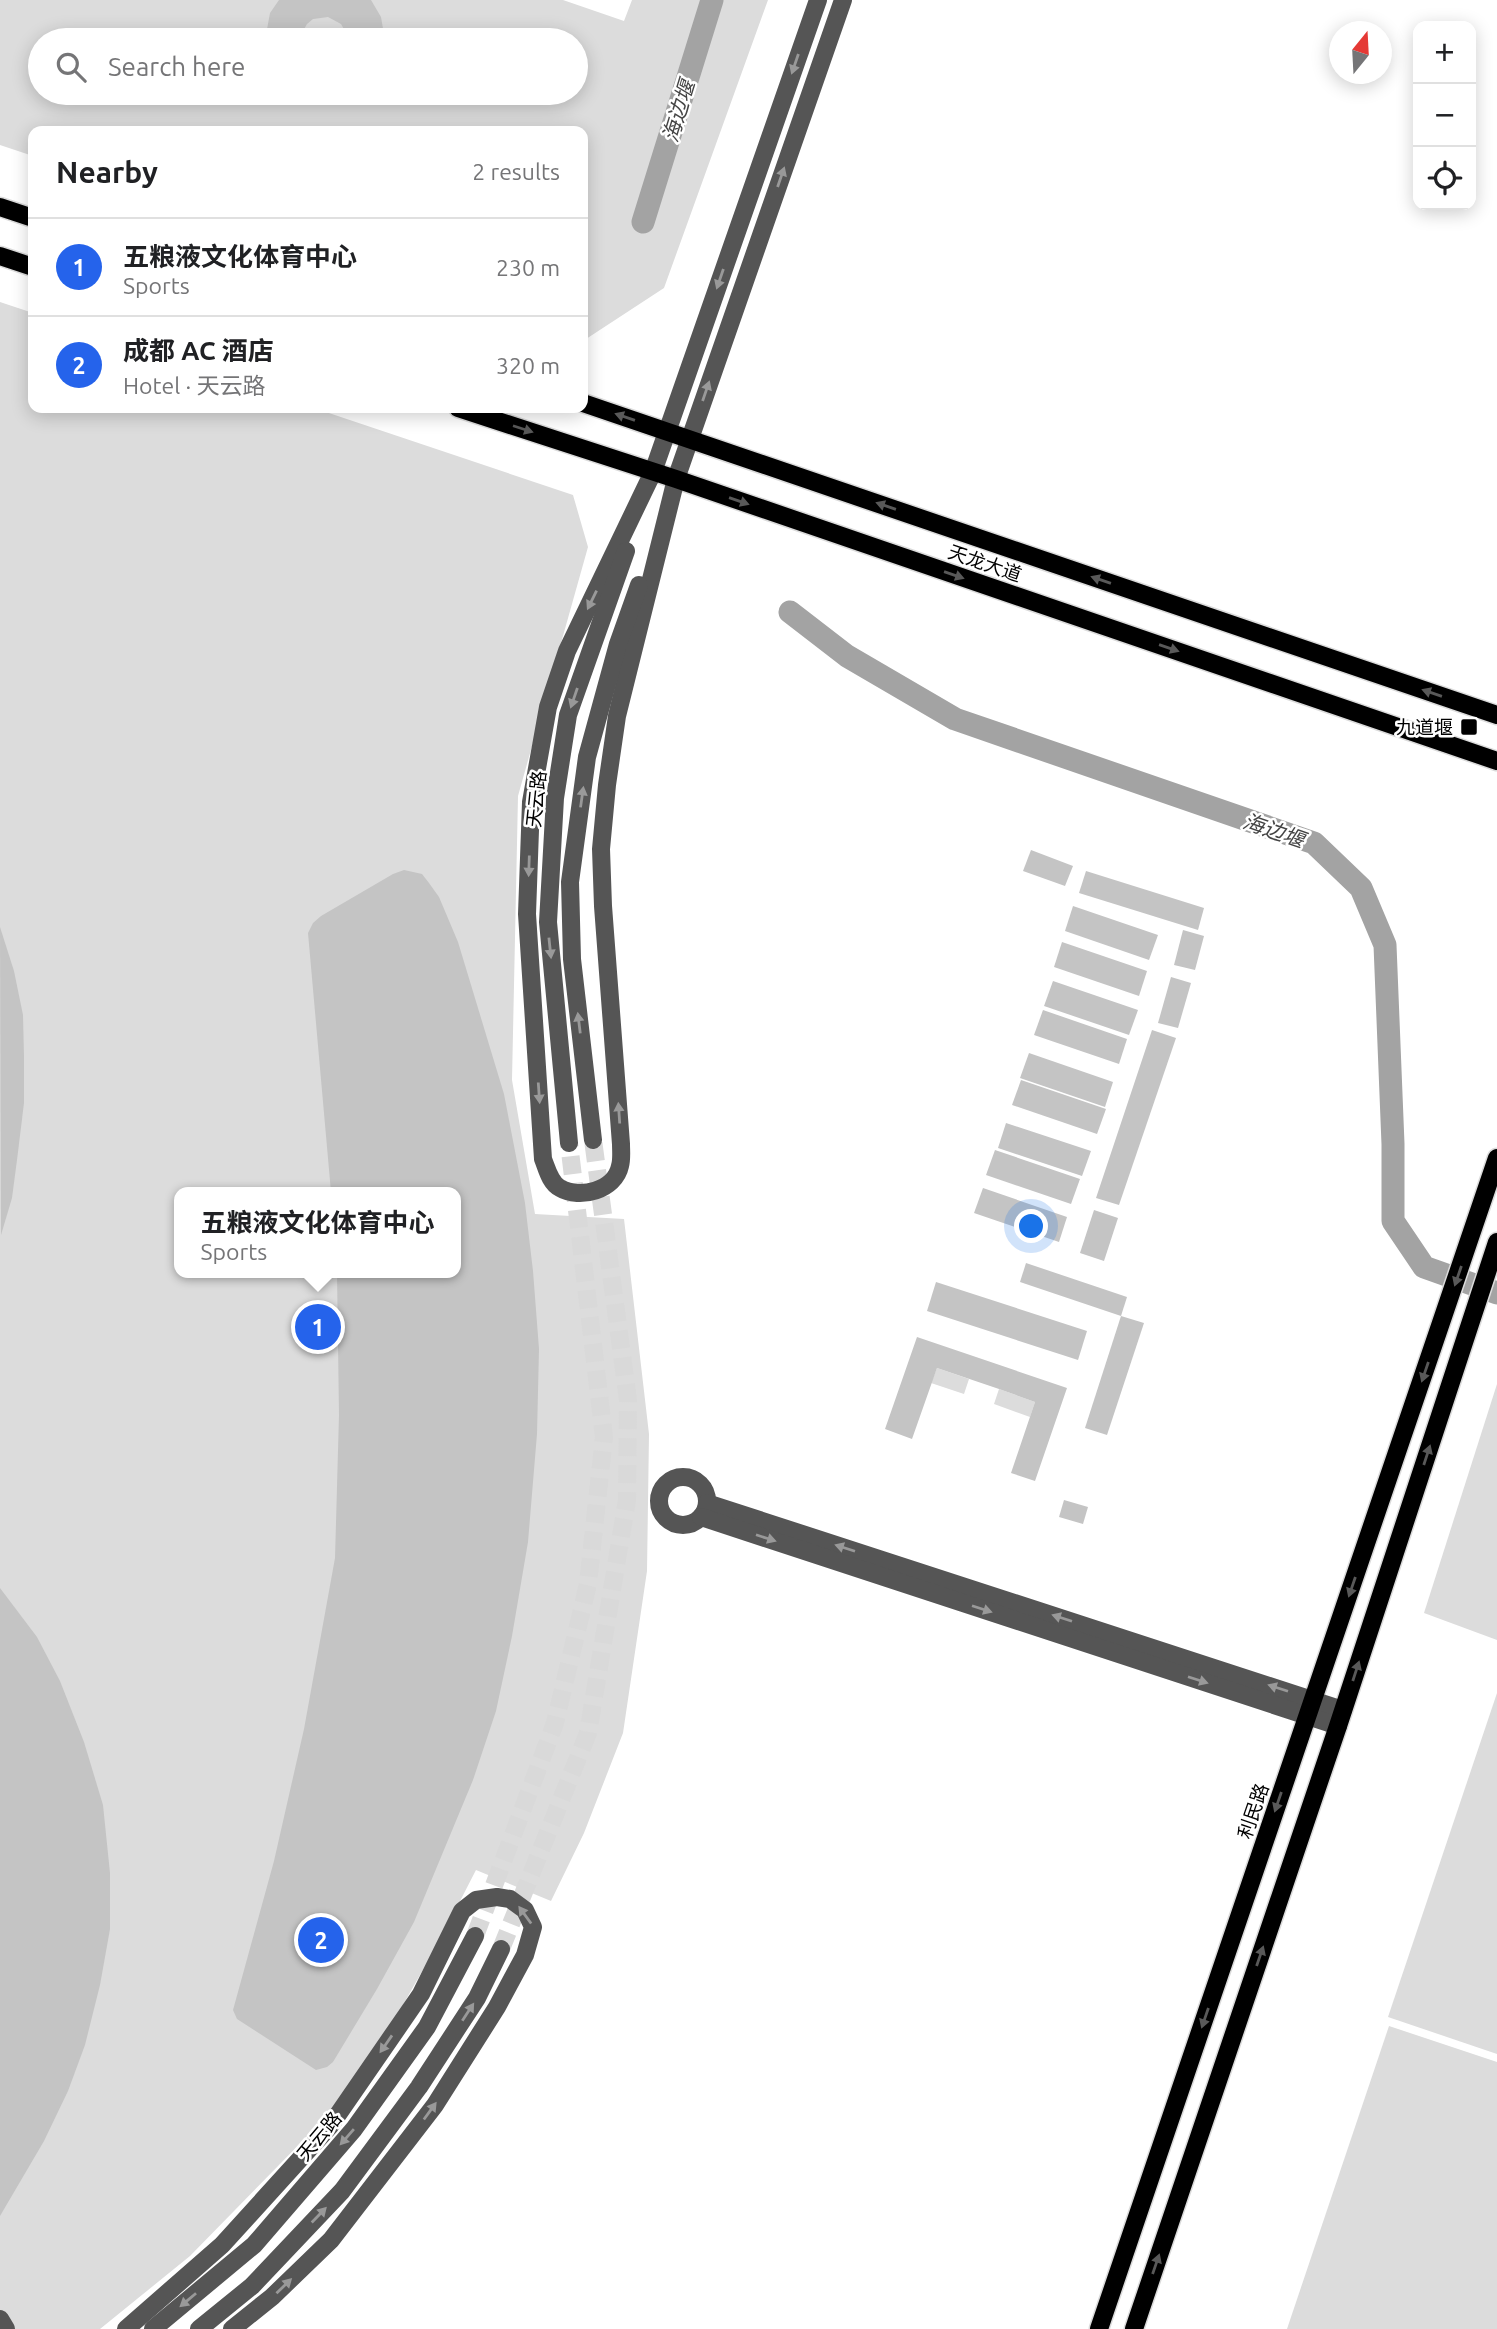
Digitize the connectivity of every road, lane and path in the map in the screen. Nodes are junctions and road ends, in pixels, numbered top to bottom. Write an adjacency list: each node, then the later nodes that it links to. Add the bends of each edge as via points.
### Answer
1 (818, 0): 9 (street, one-way to 9)
2 (843, 0): 10 (street, one-way to 2)
3 (0, 207): 4 (main road)
4 (28, 216)
5 (0, 256): 6 (main road)
6 (28, 265)
7 (588, 404): 9 (main road, 天龙大道, one-way to 7)
8 (473, 413): 11 (main road, 天龙大道, one-way to 11)
9 (667, 431): 10 (main road, 天龙大道); 11 (street)
10 (690, 438): 12 (street); 13 (main road, 天龙大道, one-way to 10)
11 (653, 472): 12 (main road, 天龙大道); 12 (street, one-way to 12, via 567,651 548,707 531,802 527,914 543,1159 559,1188 584,1194 607,1186 620,1168 601,849 617,716); 16 (street, 天云路, one-way to 16, via 568,715 555,799 548,922)
12 (676, 479): 14 (main road, 天龙大道, one-way to 14); 15 (street, one-way to 12, via 572,959 570,882 587,757 618,644)
13 (1497, 715)
14 (1497, 761)
15 (593, 1140)
16 (569, 1143)
17 (1497, 1158): 20 (main road, 利民路, one-way to 20)
18 (1494, 1249): 21 (main road, one-way to 18)
19 (704, 1510): 20 (street)
20 (1310, 1708): 21 (street); 30 (main road, 利民路, one-way to 30)
21 (1340, 1718): 31 (main road, one-way to 21)
22 (475, 1936): 27 (street, 天云路, one-way to 27, via 427,2028 354,2129 254,2245)
23 (500, 1949): 28 (street, one-way to 23, via 252,2286 342,2191 419,2087 477,1998)
24 (0, 2319): 25 (street)
25 (6, 2329)
26 (126, 2329): 29 (street, one-way to 26, via 331,2240 435,2105 525,1955 533,1927 525,1910 510,1899 476,1900 462,1911 421,1994 330,2126 222,2245)
27 (153, 2329)
28 (199, 2329)
29 (232, 2329)
30 (1100, 2329)
31 (1134, 2329)

